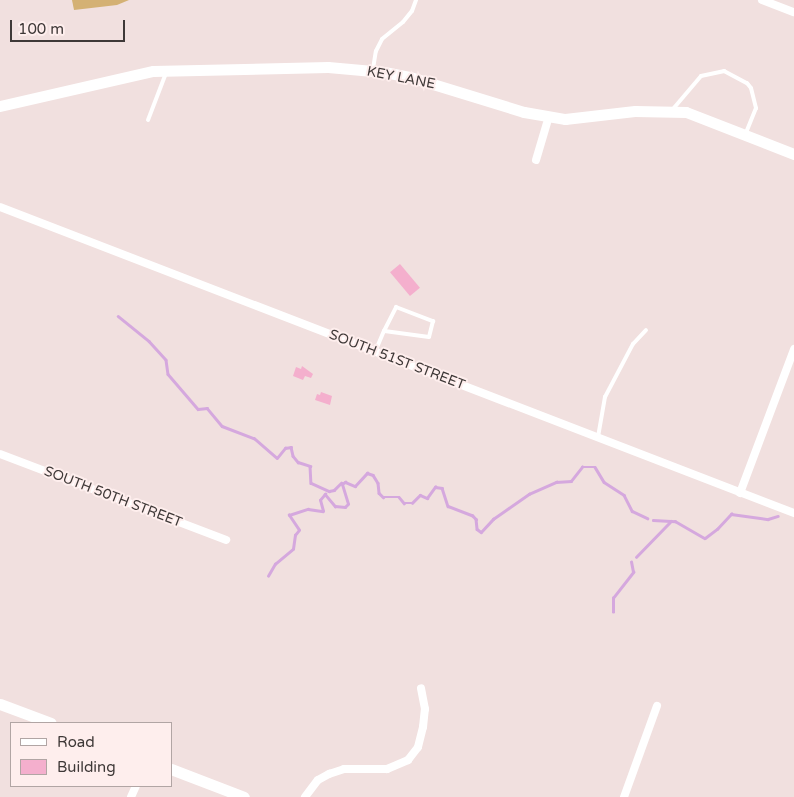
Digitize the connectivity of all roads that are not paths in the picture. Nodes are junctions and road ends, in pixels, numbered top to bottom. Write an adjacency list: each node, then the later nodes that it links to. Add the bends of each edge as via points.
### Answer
1 (416, 0): 5 (lane, via 412,11 382,39 376,51)
2 (762, 0): 3 (street)
3 (794, 12)
4 (166, 70): 5 (street, KEY LANE, via 328,67); 6 (street, KEY LANE); 9 (lane)
5 (373, 71): 8 (street, KEY LANE, via 410,77 524,112)
6 (0, 106)
7 (669, 112): 8 (street, KEY LANE, via 635,111 565,119); 10 (street, KEY LANE, via 686,112); 10 (lane, via 701,76 724,70 751,88 756,108)
8 (549, 116): 12 (street)
9 (148, 120)
10 (744, 136): 11 (street, KEY LANE)
11 (794, 154)
12 (536, 160)
13 (0, 207): 17 (street, SOUTH 51ST STREET)
14 (646, 330): 18 (lane, via 633,344 605,397)
15 (384, 331): 15 (lane, via 396,307 433,321 429,337); 17 (lane)
16 (794, 349): 20 (street)
17 (375, 352): 18 (street, SOUTH 51ST STREET)
18 (598, 438): 20 (street, SOUTH 51ST STREET)
19 (0, 454): 22 (street, SOUTH 50TH STREET)
20 (740, 493): 21 (street, SOUTH 51ST STREET)
21 (794, 513)
22 (226, 540)
23 (421, 688): 29 (street, via 424,727 418,747 408,760 387,770 344,769 329,774 318,780)
24 (0, 704): 26 (street)
25 (657, 706): 30 (street)
26 (48, 722)
27 (172, 769): 28 (street)
28 (244, 797)
29 (305, 797)
30 (624, 797)

